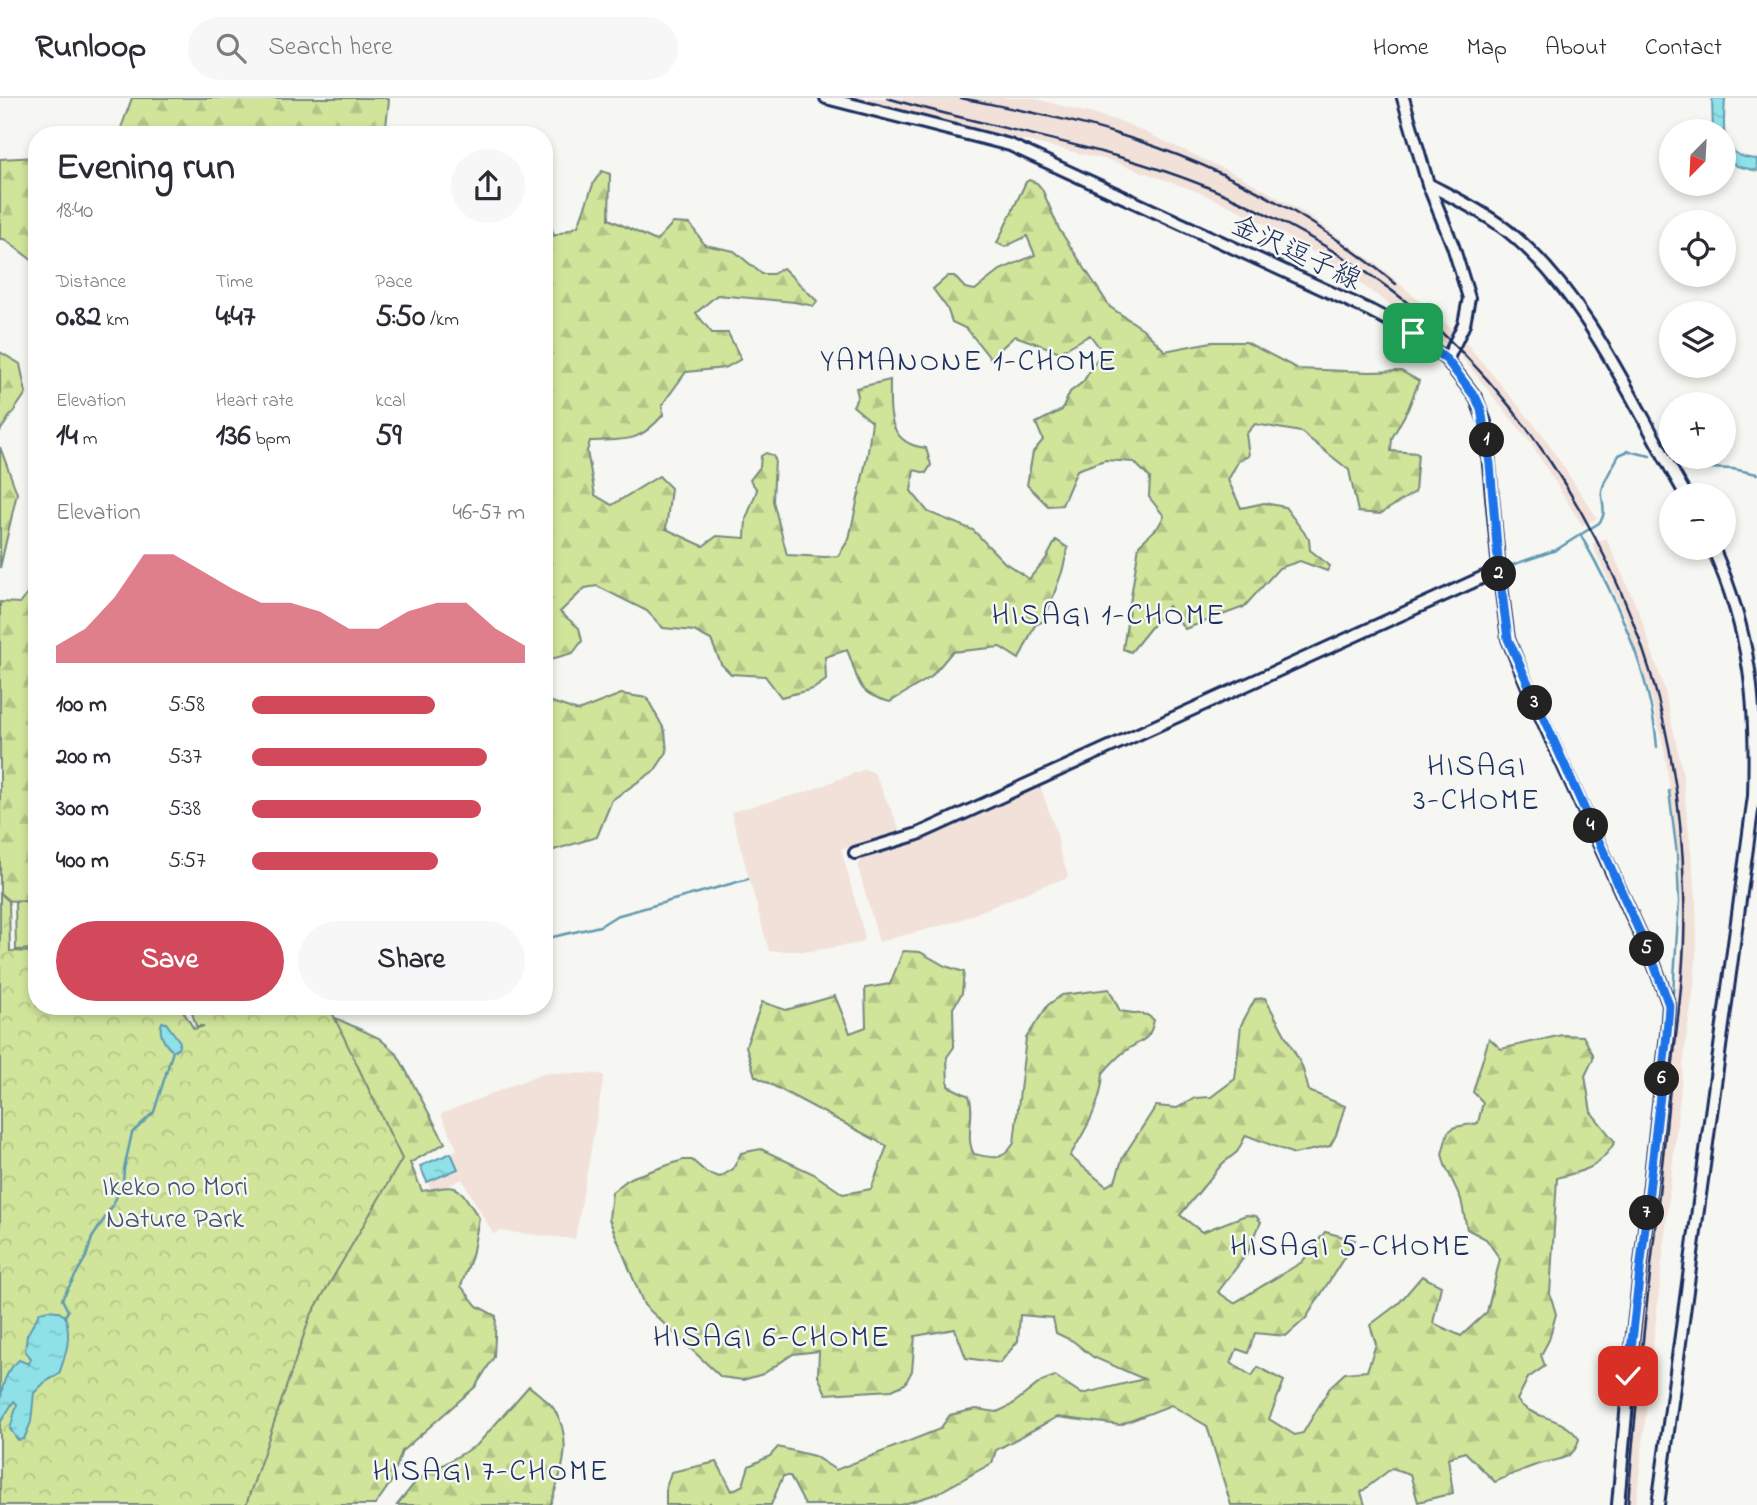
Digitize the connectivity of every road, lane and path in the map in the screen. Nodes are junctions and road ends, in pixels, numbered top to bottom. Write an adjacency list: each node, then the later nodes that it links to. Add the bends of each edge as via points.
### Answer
1 (826, 98): 4 (main road, 金沢逗子線, via 1010,145 1371,311 1413,333)
2 (1403, 98): 3 (main road)
3 (1428, 184): 4 (main road, via 1469,298 1464,324); 5 (main road, via 1495,222 1543,264 1582,314)
4 (1447, 360): 7 (main road, 金沢逗子線, via 1476,398 1485,422)
5 (1679, 483)
6 (1718, 560): 8 (main road, via 1733,596 1752,679)
7 (1499, 570): 9 (main road, via 918,834); 10 (main road, 金沢逗子線, via 1508,639 1669,1005)
8 (1754, 836): 11 (main road)
9 (855, 853)
10 (1618, 1505)
11 (1658, 1505)

